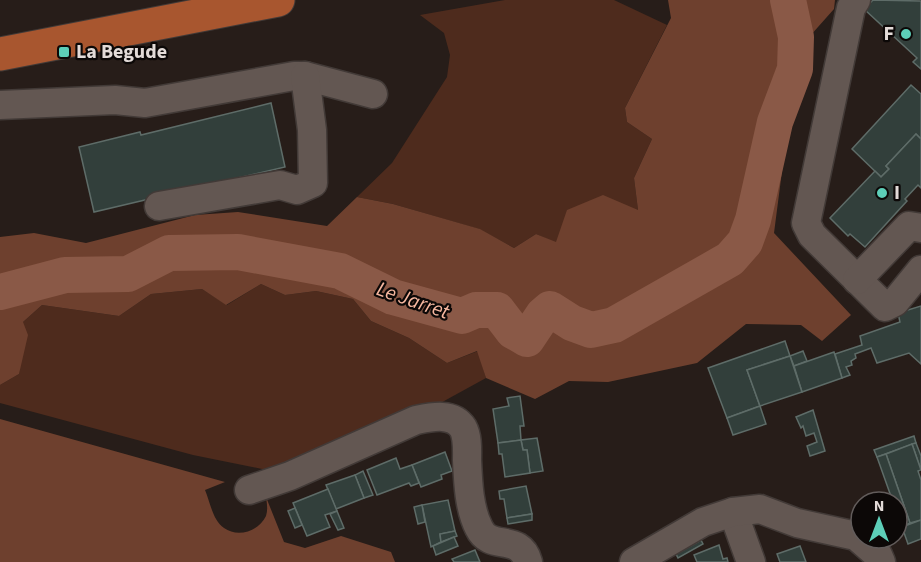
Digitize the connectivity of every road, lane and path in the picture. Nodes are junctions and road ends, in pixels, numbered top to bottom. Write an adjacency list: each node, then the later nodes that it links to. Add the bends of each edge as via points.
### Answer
1 (278, 0): 3 (main road)
2 (856, 0): 10 (street, via 851,8 806,223)
3 (0, 54)
4 (305, 76): 5 (street); 6 (street, via 145,103 115,100); 7 (street, via 314,183 297,190 280,185)
5 (373, 94)
6 (0, 105)
7 (159, 206)
8 (921, 228): 10 (street, via 909,226)
9 (921, 270): 10 (street, via 895,302 885,307)
10 (857, 280)
11 (249, 490): 13 (street, via 416,420 436,416 452,420 463,428 480,531 490,540 521,547)
12 (733, 512): 14 (street, via 703,522); 15 (street); 16 (street, via 760,509 797,523 856,536)
13 (528, 562)
14 (634, 562)
15 (751, 562)
16 (881, 562)

